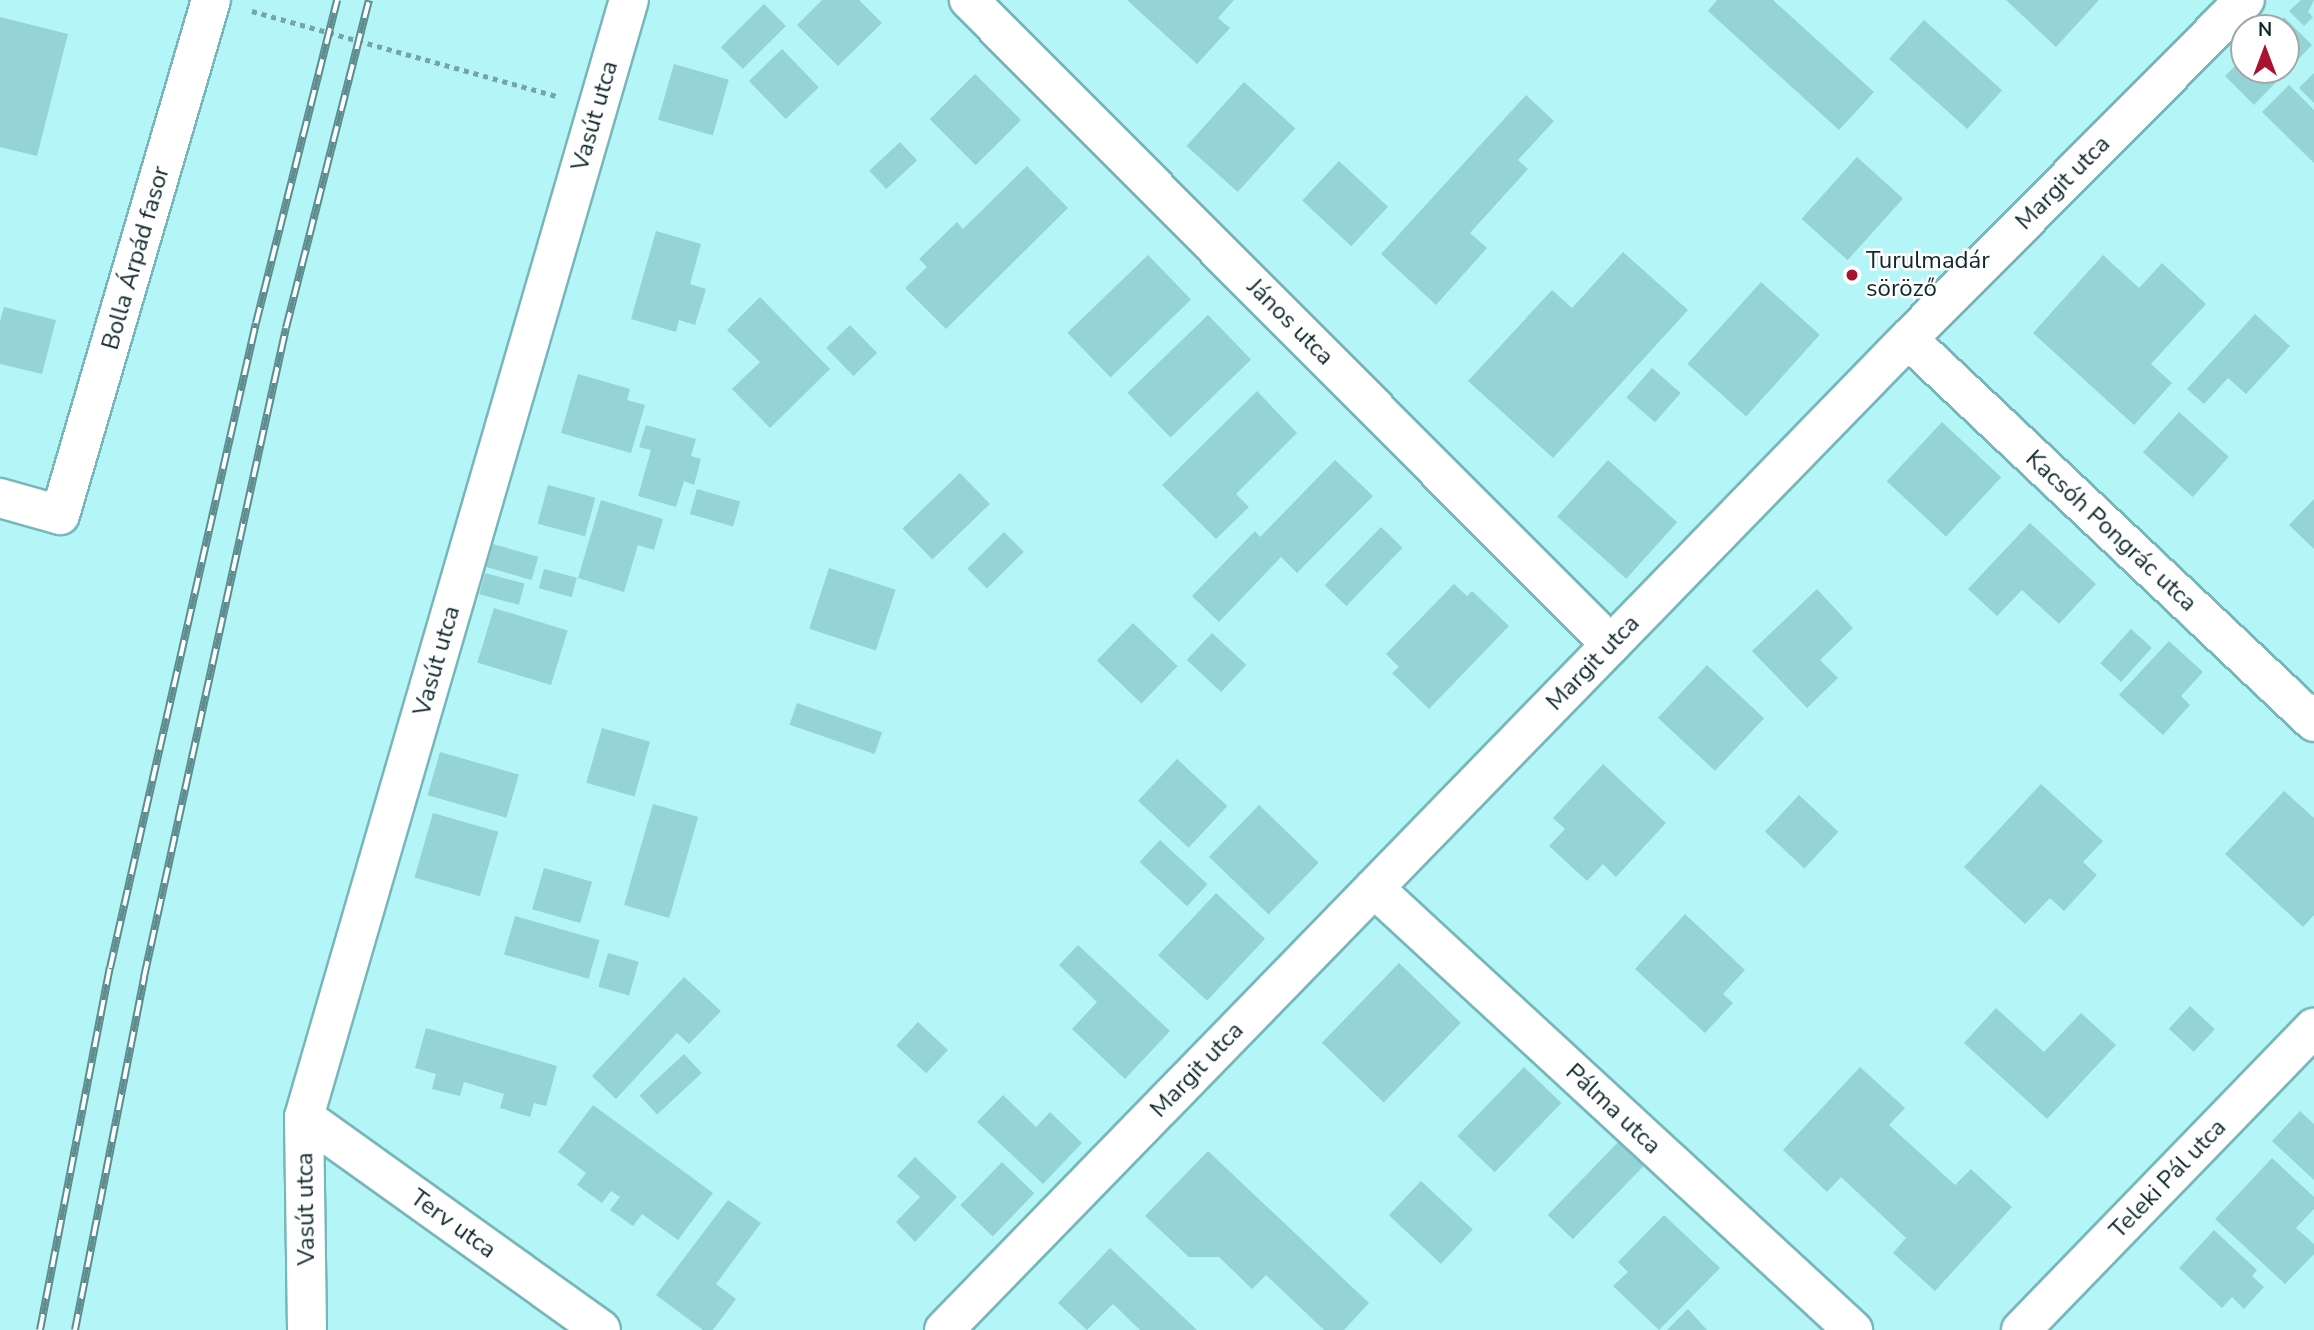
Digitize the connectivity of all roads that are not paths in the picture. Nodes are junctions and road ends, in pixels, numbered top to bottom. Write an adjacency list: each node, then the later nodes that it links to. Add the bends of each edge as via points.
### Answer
1 (629, 0): 11 (street, Vasút utca)
2 (969, 0): 7 (street, János utca)
3 (2245, 0): 5 (street, Margit utca)
4 (225, 4): 6 (street, Bolla Árpád fasor, via 60,515)
5 (1908, 340): 7 (street, Margit utca); 8 (street, Kacsóh Pongrác utca)
6 (0, 498)
7 (1611, 645): 9 (street, Margit utca)
8 (2314, 722)
9 (1374, 888): 14 (street, Margit utca); 15 (street, Pálma utca)
10 (2314, 1028): 16 (street, Teleki Pál utca)
11 (304, 1117): 12 (street, Vasút utca); 13 (street, Terv utca)
12 (307, 1330)
13 (601, 1330)
14 (944, 1330)
15 (1853, 1330)
16 (2021, 1330)

